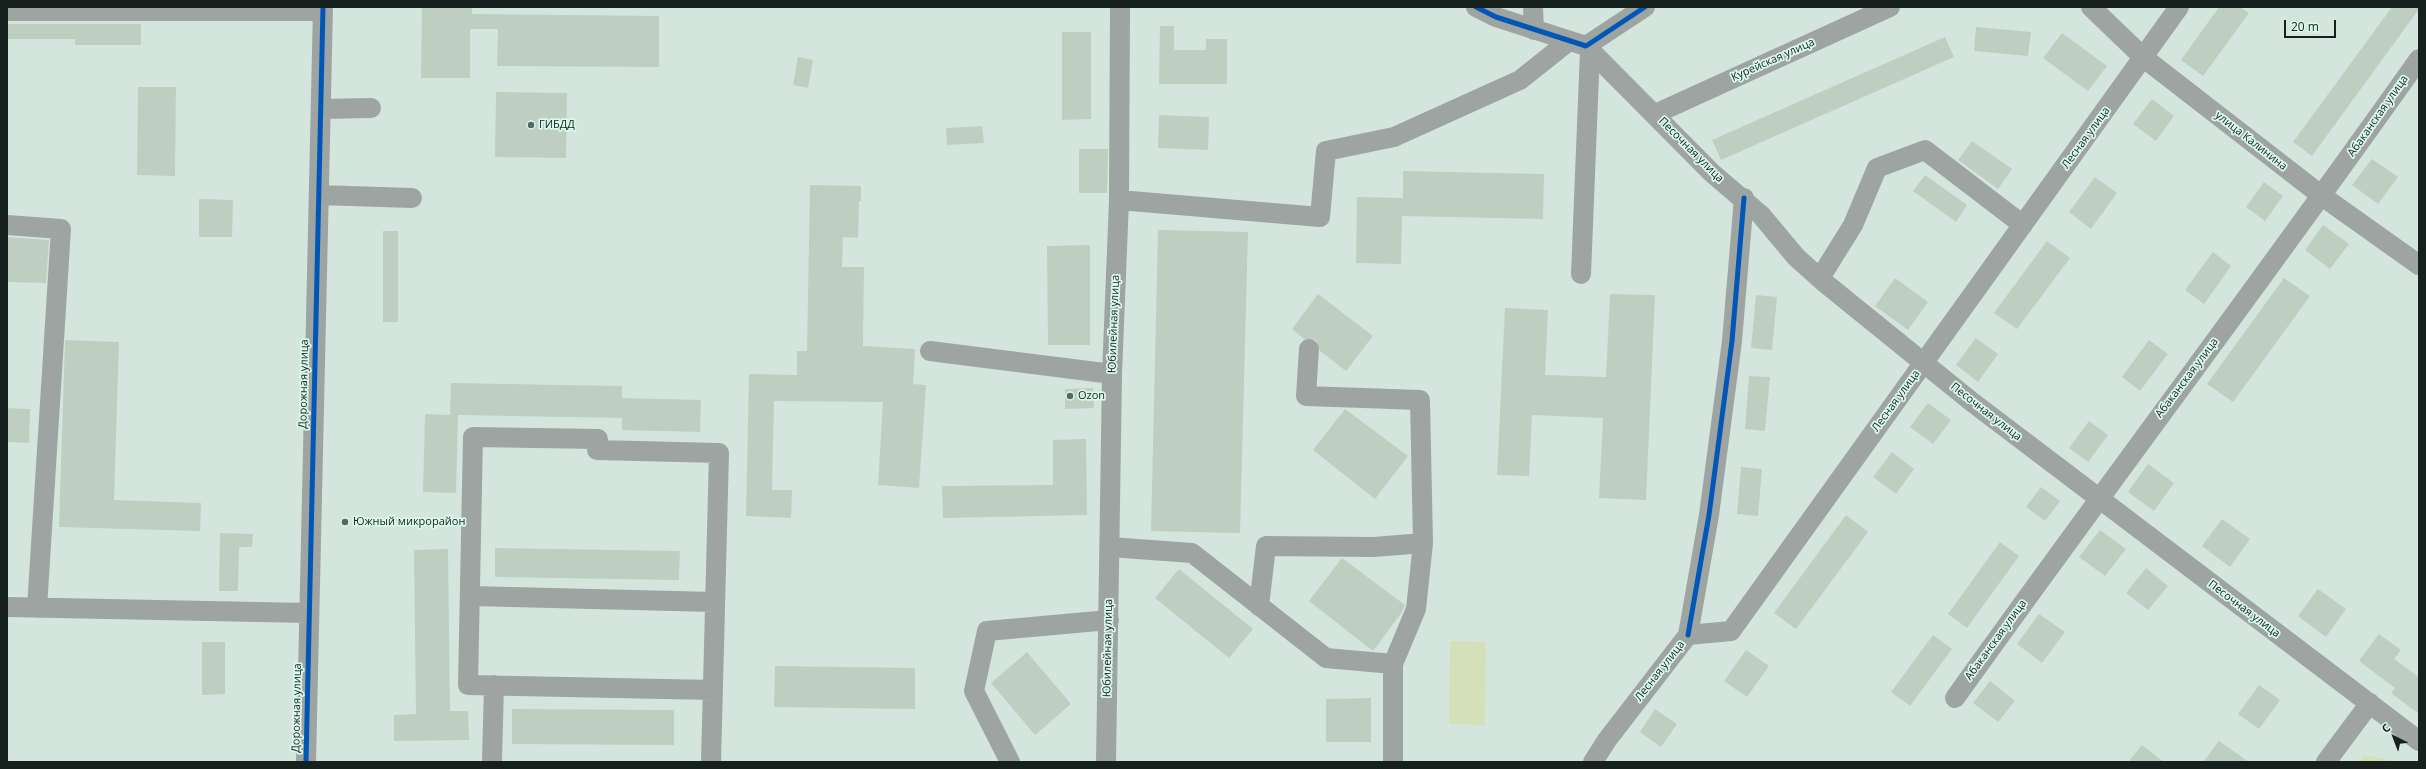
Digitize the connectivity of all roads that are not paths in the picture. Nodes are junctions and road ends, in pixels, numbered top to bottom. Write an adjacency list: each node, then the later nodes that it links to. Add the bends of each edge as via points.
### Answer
1 (1120, 7): 21 (street, Юбилейная улица)
2 (1476, 7): 10 (street)
3 (1533, 7): 10 (street)
4 (1645, 7): 11 (street)
5 (1890, 7): 16 (street, Курейская улица)
6 (2091, 7): 12 (street, улица Калинина)
7 (2180, 7): 12 (street, Лесная улица)
8 (323, 9): 9 (street); 15 (street, Дорожная улица)
9 (7, 11)
10 (1534, 30): 11 (street)
11 (1582, 46): 16 (street, Песочная улица); 21 (street, via 1520,80 1394,137 1326,151 1320,217); 25 (street)
12 (2144, 58): 18 (street, улица Калинина); 23 (street, Лесная улица)
13 (2419, 59): 18 (street, Абаканская улица)
14 (371, 108): 15 (street)
15 (321, 109): 17 (street, Дорожная улица)
16 (1655, 114): 20 (street, Песочная улица, via 1712,173)
17 (319, 195): 19 (street); 39 (street, Дорожная улица)
18 (2322, 196): 24 (street, улица Калинина); 31 (street, Абаканская улица)
19 (412, 198)
20 (1744, 198): 26 (street, Песочная улица, via 1796,257); 41 (street, via 1732,341 1709,515)
21 (1119, 200): 30 (street, Юбилейная улица)
22 (7, 225): 38 (street, via 62,228)
23 (2023, 225): 26 (street, via 1925,150 1877,168 1853,225); 29 (street, Лесная улица)
24 (2419, 265)
25 (1581, 274)
26 (1820, 278): 29 (street, Песочная улица)
27 (1309, 349): 32 (street, via 1306,396 1420,400)
28 (930, 351): 30 (street)
29 (1923, 363): 31 (street, Песочная улица); 41 (street, Лесная улица, via 1731,631)
30 (1112, 374): 33 (street, Юбилейная улица)
31 (2098, 498): 45 (street, Абаканская улица); 46 (street, Песочная улица)
32 (1423, 542): 36 (street, via 1374,547 1266,546); 42 (street, via 1416,609)
33 (1110, 547): 36 (street, via 1192,553); 40 (street, Юбилейная улица)
34 (470, 596): 35 (street); 35 (street, via 473,437 489,437 598,440 598,450 719,453); 43 (street, via 468,685)
35 (715, 602): 44 (street)
36 (1259, 606): 42 (street, via 1326,658)
37 (7, 607): 38 (street)
38 (37, 608): 39 (street)
39 (309, 613): 48 (street, Дорожная улица)
40 (1108, 620): 51 (street, via 987,631 974,692); 52 (street, Юбилейная улица)
41 (1688, 635): 54 (street, Лесная улица)
42 (1393, 664): 53 (street)
43 (494, 685): 44 (street); 49 (street)
44 (713, 690): 50 (street)
45 (1955, 698)
46 (2370, 703): 47 (street, Песочная улица); 55 (street)
47 (2419, 741)
48 (306, 762)
49 (492, 762)
50 (712, 762)
51 (1010, 762)
52 (1106, 762)
53 (1393, 762)
54 (1593, 762)
55 (2326, 762)

